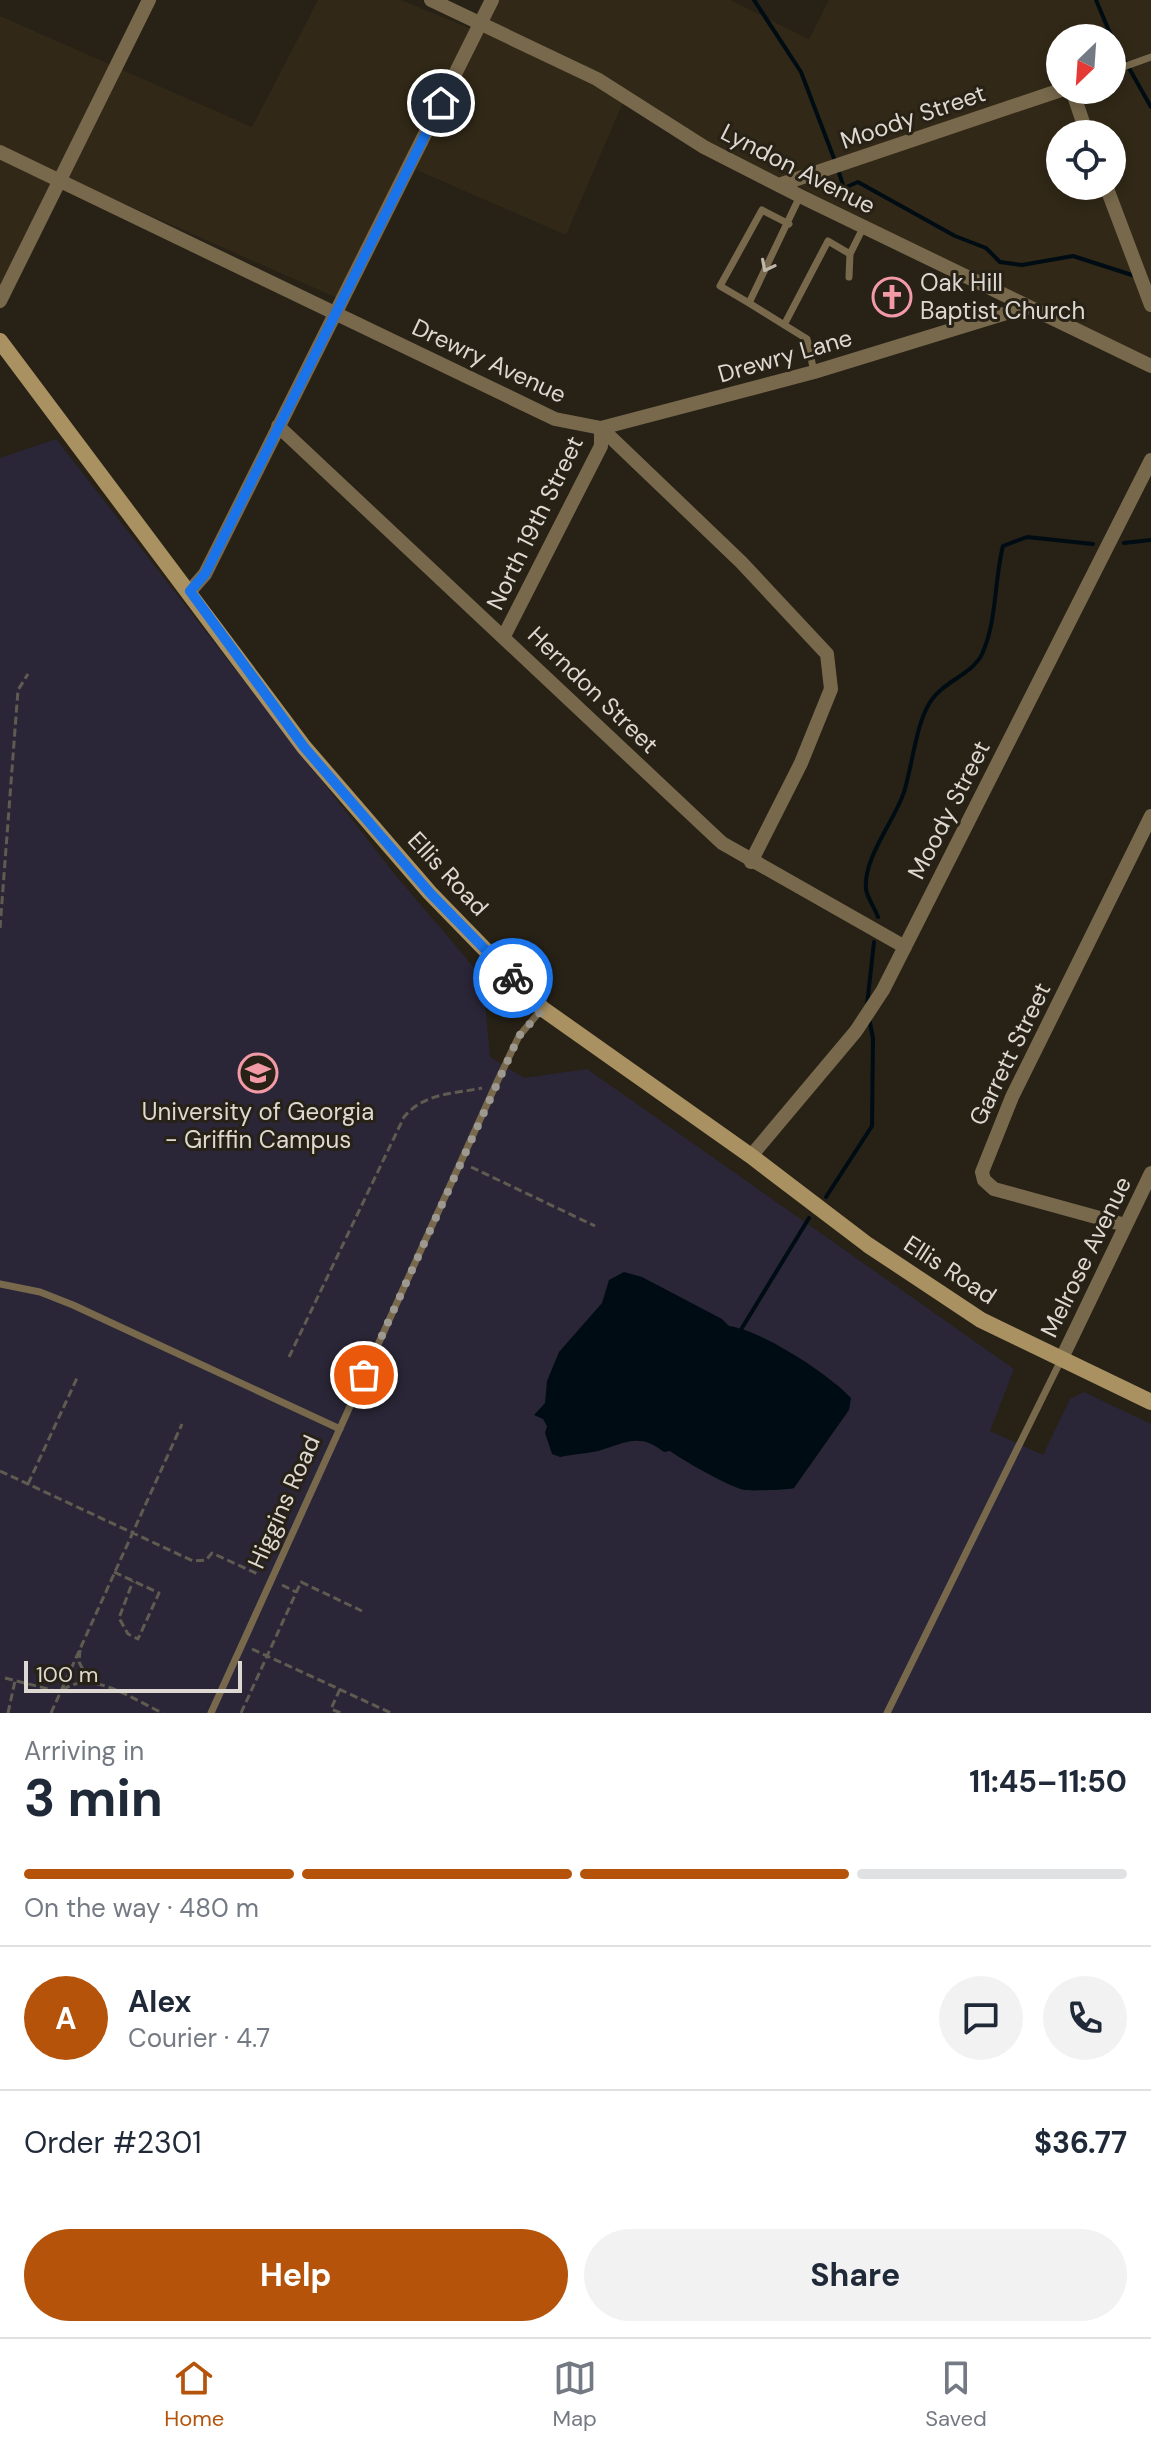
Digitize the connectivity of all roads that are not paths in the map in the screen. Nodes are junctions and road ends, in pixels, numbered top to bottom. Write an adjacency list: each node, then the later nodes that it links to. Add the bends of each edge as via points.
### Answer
1 (149, 0): 9 (street)
2 (431, 0): 4 (street, Lyndon Avenue)
3 (492, 0): 4 (street)
4 (480, 24): 10 (street, Lyndon Avenue, via 597,79 704,147); 21 (street)
5 (1151, 57): 6 (lane)
6 (1126, 66)
7 (1046, 95): 10 (street, Moody Street)
8 (0, 152): 9 (street, Drewry Avenue)
9 (59, 181): 17 (street); 21 (street, Drewry Avenue)
10 (779, 185): 11 (street, Lyndon Avenue)
11 (800, 196): 13 (lane); 14 (street, Lyndon Avenue)
12 (1111, 200): 19 (street)
13 (789, 224): 18 (lane, one-way to 18); 18 (lane, via 762,210 720,286)
14 (864, 227): 15 (lane); 20 (street, Lyndon Avenue)
15 (850, 254): 16 (lane); 22 (lane, via 828,241)
16 (849, 277)
17 (0, 301)
18 (749, 303): 22 (lane)
19 (1151, 305)
20 (1026, 307): 24 (street, Lyndon Avenue); 25 (street, Drewry Lane)
21 (335, 314): 26 (street); 27 (street, Drewry Avenue, via 555,419)
22 (784, 325): 25 (lane, via 807,339)
23 (0, 341): 29 (street, Ellis Road)
24 (1151, 366)
25 (814, 372): 27 (street, Drewry Lane)
26 (278, 426): 29 (street, via 205,574); 30 (street, Herndon Street)
27 (601, 428): 30 (street, North 19th Street, via 601,446); 32 (street, via 741,562 827,654 831,689)
28 (1151, 460): 33 (street, Moody Street)
29 (190, 591): 34 (street, Ellis Road, via 304,747 430,893)
30 (504, 636): 32 (street, Herndon Street, via 696,820)
31 (1151, 816): 37 (street, Garrett Street, via 1012,1097 982,1172 994,1189)
32 (751, 862): 33 (street, Herndon Street)
33 (905, 947): 35 (street, Moody Street, via 856,1031)
34 (543, 1009): 35 (street, Ellis Road); 41 (lane, Higgins Road, via 519,1036)
35 (751, 1156): 39 (street, Ellis Road, via 868,1245 981,1320)
36 (1151, 1173): 37 (street, Melrose Avenue)
37 (1125, 1225): 39 (street, Melrose Avenue)
38 (0, 1284): 41 (lane, via 73,1305)
39 (1061, 1360): 40 (street, Ellis Road); 43 (lane)
40 (1151, 1402)
41 (340, 1429): 42 (lane, Higgins Road)
42 (211, 1713)
43 (887, 1713)

